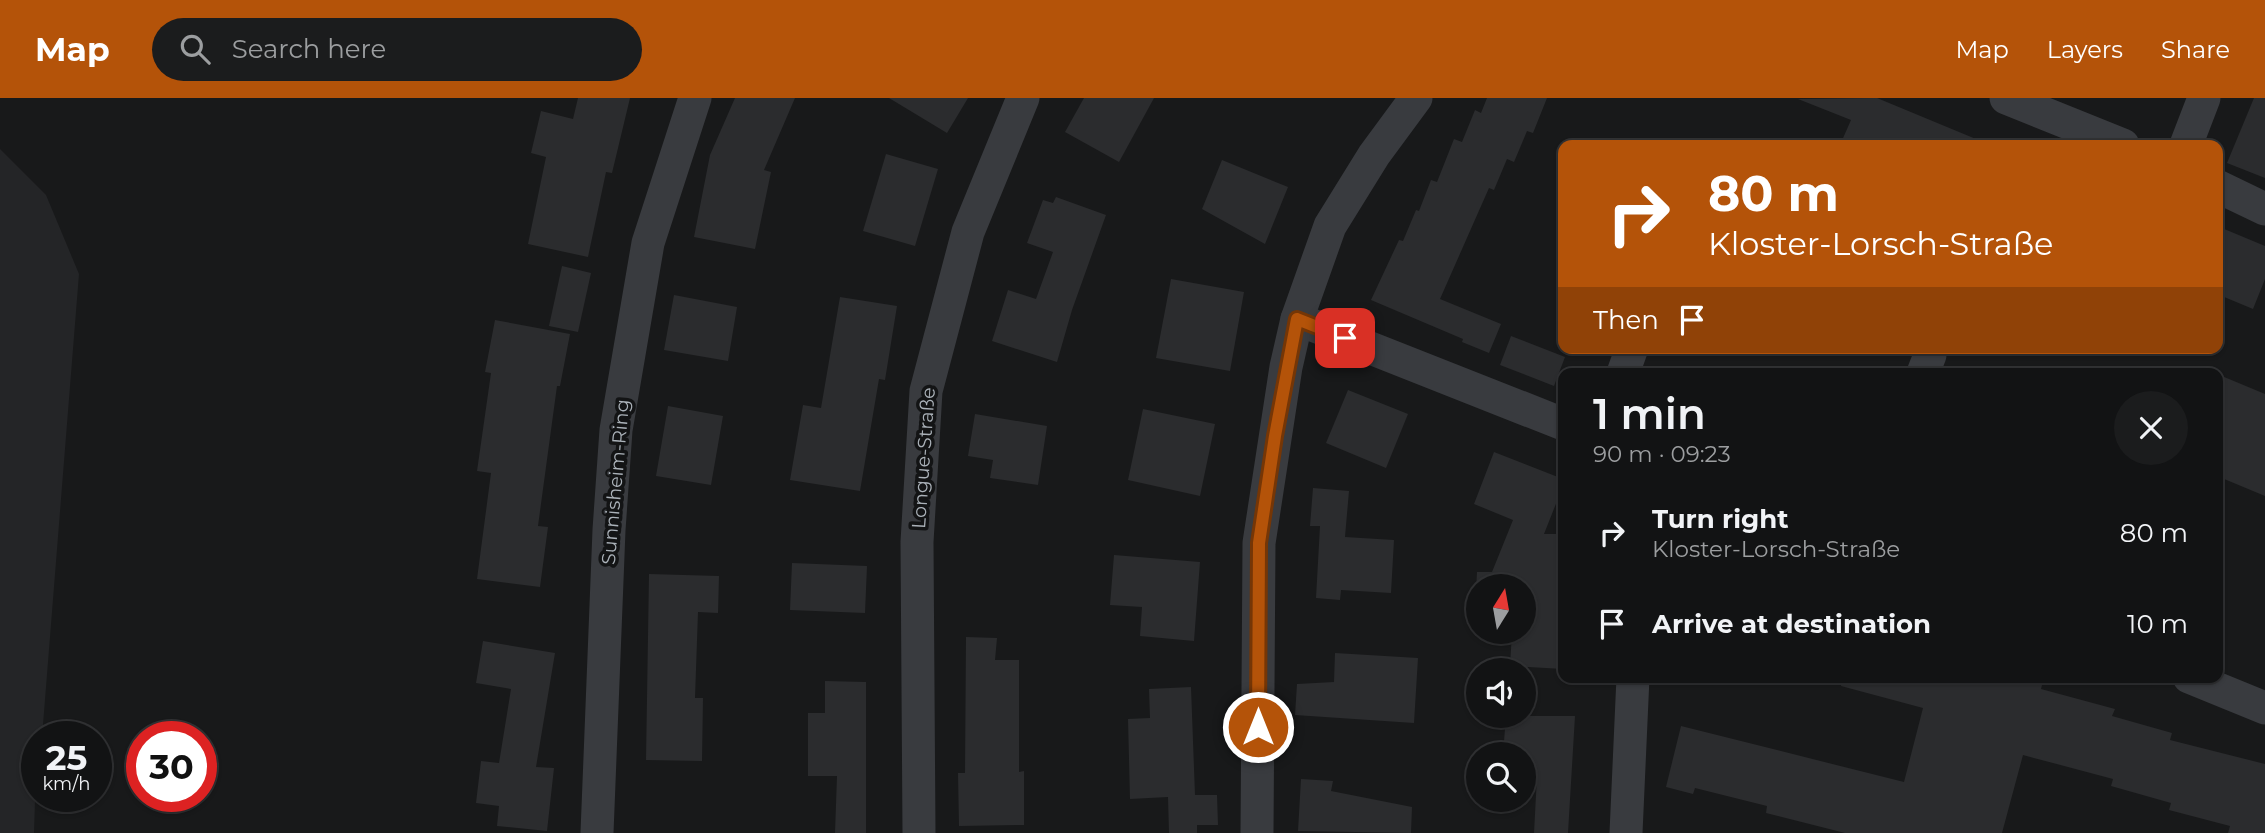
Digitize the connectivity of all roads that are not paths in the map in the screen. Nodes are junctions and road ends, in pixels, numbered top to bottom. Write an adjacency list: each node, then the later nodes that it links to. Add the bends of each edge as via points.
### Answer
1 (695, 98): 15 (street, Sunnisheim-Ring, via 648,243 616,430)
2 (1023, 98): 16 (street, Longue-Straße, via 968,232 926,391 917,542)
3 (1416, 98): 10 (street, via 1330,226)
4 (2006, 98): 6 (street)
5 (2204, 98): 7 (street)
6 (2111, 140)
7 (2188, 140)
8 (2223, 189): 9 (street)
9 (2265, 209)
10 (1297, 319): 11 (street); 17 (street, via 1259,543)
11 (1558, 422)
12 (1633, 683): 18 (street)
13 (2204, 683): 14 (street)
14 (2265, 708)
15 (597, 833)
16 (919, 833)
17 (1257, 833)
18 (1626, 833)

